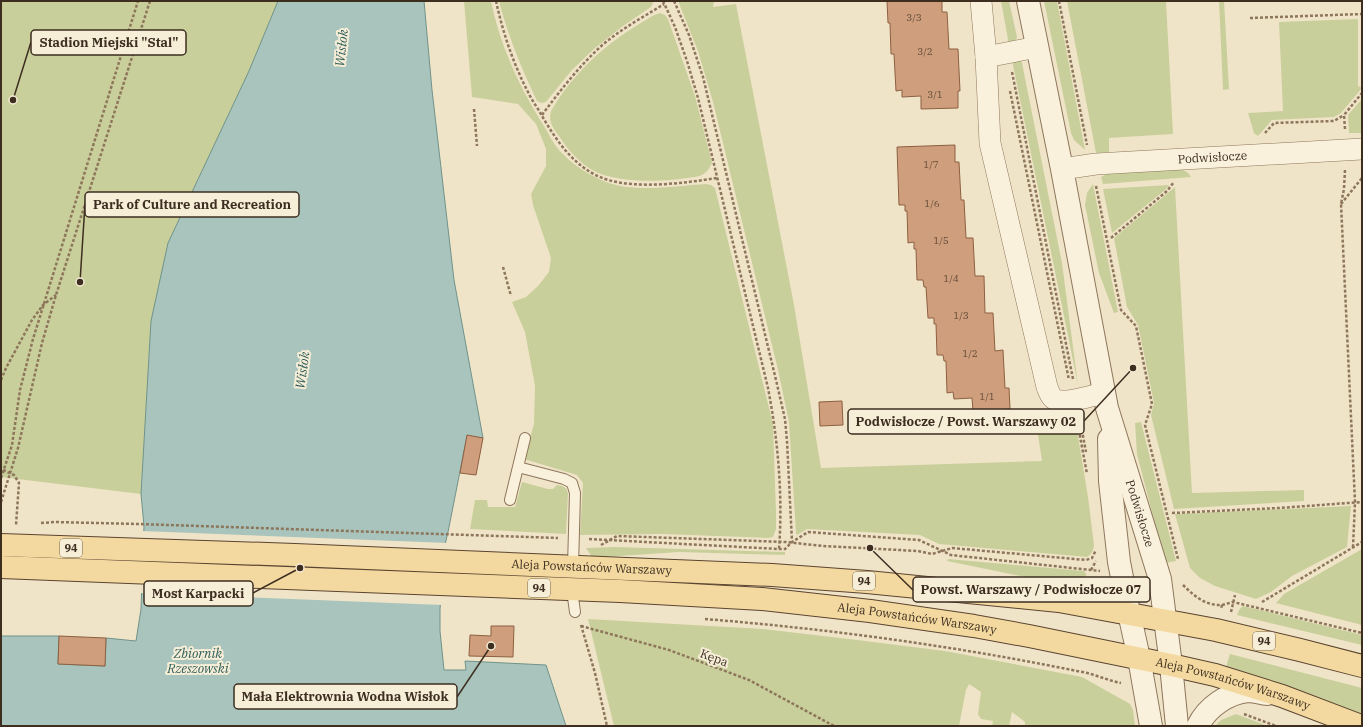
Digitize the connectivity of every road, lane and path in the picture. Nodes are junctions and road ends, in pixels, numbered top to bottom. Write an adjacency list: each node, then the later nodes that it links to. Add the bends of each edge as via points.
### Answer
1 (138, 1): 30 (path)
2 (150, 1): 28 (path)
3 (496, 1): 15 (path, via 510,52 529,94)
4 (674, 1): 51 (path, via 689,35 702,77 780,396 787,441)
5 (981, 1): 12 (street)
6 (1028, 1): 11 (street, Podwisłocze)
7 (1059, 1): 20 (path)
8 (663, 2): 15 (path, via 598,49); 22 (path, via 675,27 689,68)
9 (1362, 14): 10 (path)
10 (1250, 18)
11 (1037, 47): 12 (street); 21 (street, Podwisłocze)
12 (999, 54): 32 (path); 32 (path); 32 (street, via 990,143 1046,387 1056,400)
13 (1362, 93): 16 (path)
14 (474, 109): 17 (path)
15 (542, 115): 22 (path, via 552,134 578,164 606,179 627,183 665,184)
16 (1344, 115): 18 (path); 19 (path, via 1334,120 1274,123)
17 (477, 146)
18 (1354, 150): 19 (street, Podwisłocze); 25 (path)
19 (1244, 156): 20 (street, Podwisłocze)
20 (1091, 165): 21 (street, Podwisłocze); 59 (path, via 1121,310 1136,326 1152,404 1145,424)
21 (1062, 169): 33 (street, Podwisłocze)
22 (717, 178): 50 (path, via 774,421)
23 (1362, 178): 25 (path)
24 (1174, 182): 26 (path, via 1167,191)
25 (1341, 204): 42 (path)
26 (1111, 238)
27 (503, 267): 29 (path)
28 (56, 296): 30 (path); 37 (path)
29 (510, 296)
30 (43, 305): 31 (path, via 32,320); 36 (path, via 20,390 12,445)
31 (1, 380)
32 (1075, 399): 33 (street); 39 (path)
33 (1106, 400): 66 (street, Podwisłocze, via 1111,489 1119,562); 68 (street, Podwisłocze, via 1160,580)
34 (525, 438): 35 (lane)
35 (518, 467): 40 (lane); 57 (lane, via 564,478 572,483 575,493)
36 (3, 470): 37 (path); 38 (path)
37 (11, 473): 41 (path); 45 (path, via 19,483)
38 (1, 478)
39 (1087, 478)
40 (510, 500)
41 (1, 502)
42 (1355, 502): 43 (path); 44 (path); 55 (path)
43 (1362, 502)
44 (1172, 512)
45 (16, 521)
46 (39, 523): 57 (path, via 468,536)
47 (24, 525): 48 (path)
48 (16, 526)
49 (608, 541): 50 (path, via 617,536); 56 (path); 57 (path); 57 (path)
50 (780, 542): 51 (path); 56 (path)
51 (792, 542): 56 (path, via 785,549); 58 (path, via 932,554); 58 (path, via 808,532 919,540)
52 (1362, 542): 55 (path)
53 (1096, 544): 58 (path, via 1092,558 1086,560 952,548)
54 (1, 545): 57 (main road, Aleja Powstańców Warszawy / 94, via 460,563)
55 (1353, 547): 63 (path)
56 (779, 549)
57 (573, 551): 66 (main road, Aleja Powstańców Warszawy / 94, via 764,575 867,582 1059,601)
58 (942, 551): 61 (path, via 951,555)
59 (1179, 562)
60 (1, 568): 62 (main road, Aleja Powstańców Warszawy / 94)
61 (1092, 570)
62 (572, 590): 65 (lane); 71 (main road, Aleja Powstańców Warszawy / 94, via 762,599 870,611 974,626)
63 (1262, 602)
64 (1222, 605): 70 (path, via 1233,602)
65 (575, 612): 69 (path)
66 (1129, 613): 68 (main road, Aleja Powstańców Warszawy / 94); 71 (street, Podwisłocze)
67 (702, 619): 74 (path, via 809,629 967,650 1080,671)
68 (1165, 619): 72 (street, Podwisłocze); 73 (main road, Aleja Powstańców Warszawy / 94)
69 (581, 625): 76 (path); 77 (path, Kępa, via 669,650 749,680)
70 (1362, 633)
71 (1139, 658): 72 (main road, Aleja Powstańców Warszawy / 94); 78 (street, Podwisłocze)
72 (1171, 665): 75 (main road, Aleja Powstańców Warszawy / 94, via 1215,675); 79 (street, Podwisłocze)
73 (1362, 666)
74 (1115, 682)
75 (1282, 696): 80 (street, via 1248,691 1232,696 1218,702 1201,719); 81 (main road, Aleja Powstańców Warszawy / 94)
76 (607, 726)
77 (834, 726)
78 (1151, 726)
79 (1177, 726)
80 (1198, 726)
81 (1361, 726)

